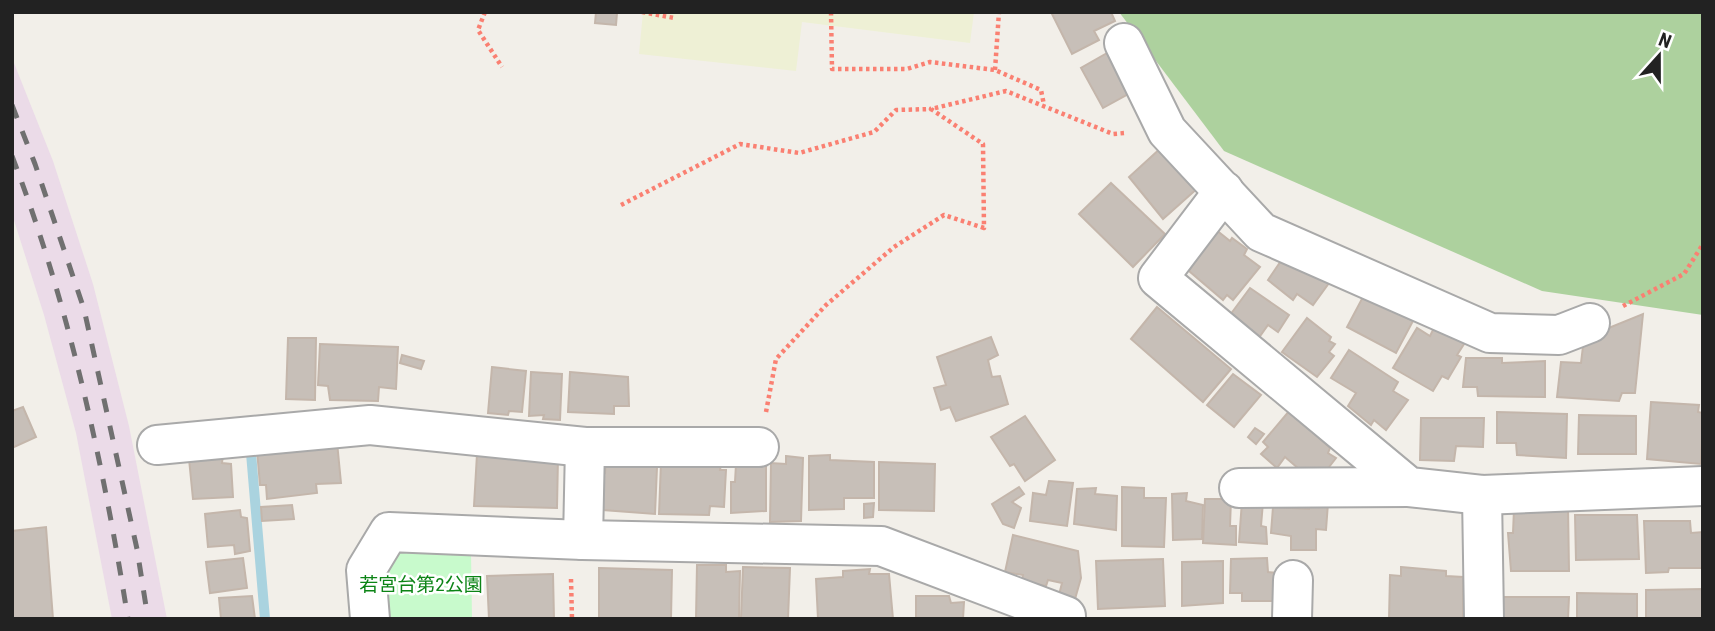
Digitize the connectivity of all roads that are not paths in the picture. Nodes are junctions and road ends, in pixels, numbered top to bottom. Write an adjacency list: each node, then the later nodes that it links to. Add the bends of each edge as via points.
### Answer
1 (1124, 43): 2 (street, via 1167,131)
2 (1224, 191): 3 (street, via 1261,232 1490,332 1559,335); 8 (street, via 1158,278)
3 (1590, 323)
4 (157, 445): 5 (street, via 370,425)
5 (585, 447): 6 (street); 11 (street)
6 (760, 447)
7 (1703, 486): 10 (street)
8 (1409, 487): 9 (street); 10 (street)
9 (1239, 488)
10 (1482, 495): 16 (street)
11 (583, 540): 13 (street, via 389,531 366,570); 14 (street, via 881,546)
12 (1293, 580): 15 (street)
13 (370, 619)
14 (1066, 619)
15 (1292, 619)
16 (1483, 619)

